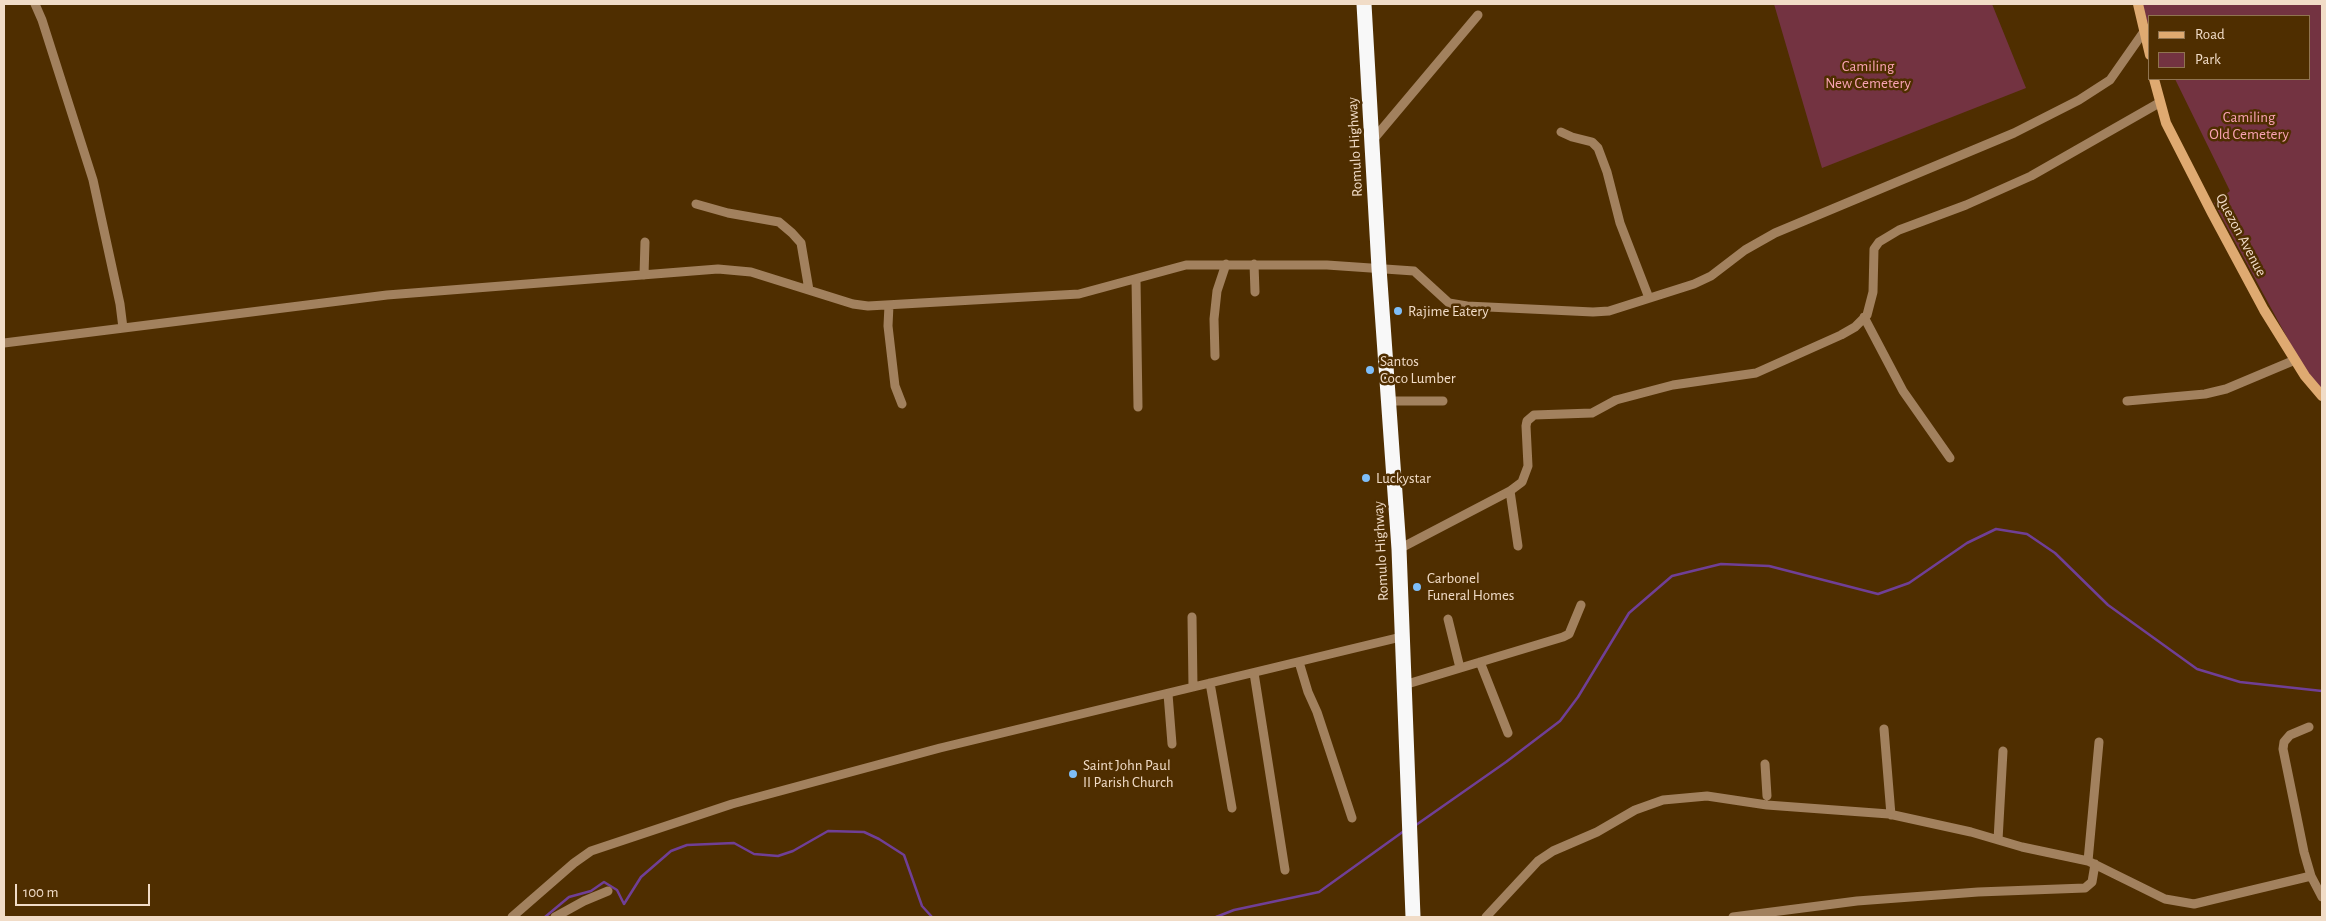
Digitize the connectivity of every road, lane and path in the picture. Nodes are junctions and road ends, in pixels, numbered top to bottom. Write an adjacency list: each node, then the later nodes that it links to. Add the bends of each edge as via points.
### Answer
1 (35, 4): 23 (street, via 93,180)
2 (1364, 4): 10 (highway, Romulo Highway)
3 (2138, 4): 5 (street)
4 (1478, 14): 10 (street)
5 (2145, 30): 6 (street); 20 (street, via 2110,80 2079,100 2014,133 1775,233 1703,280)
6 (2148, 45)
7 (2154, 80): 8 (street, Quezon Avenue)
8 (2159, 103): 22 (street, via 2031,176 1899,230 1879,242 1874,249 1873,292); 26 (street, Quezon Avenue, via 2212,213)
9 (1561, 132): 20 (street, via 1592,142 1598,148 1620,223)
10 (1372, 141): 15 (highway, Romulo Highway)
11 (696, 204): 18 (street, via 779,222 801,243)
12 (645, 242): 16 (street)
13 (1226, 264): 14 (street); 17 (street, via 1186,265); 25 (street, via 1217,291)
14 (1254, 264): 15 (street); 19 (street)
15 (1379, 268): 20 (street, via 1414,271 1449,303 1467,306 1593,312 1609,311); 28 (highway, Romulo Highway)
16 (644, 275): 18 (street, via 736,269); 23 (street, via 387,295)
17 (1136, 279): 21 (street, via 1079,294); 32 (street)
18 (809, 290): 21 (street, via 860,305)
19 (1254, 292)
20 (1649, 298)
21 (889, 305): 31 (street, via 888,326 896,386)
22 (1864, 317): 33 (street, via 1903,391); 34 (street, via 1841,335 1756,372 1673,384 1616,400 1592,413 1534,415 1526,426 1526,475)
23 (123, 328): 24 (street)
24 (4, 342)
25 (1215, 356)
26 (2295, 360): 27 (street, Quezon Avenue); 30 (street, via 2226,389)
27 (2322, 396)
28 (1389, 401): 29 (street); 36 (highway, Romulo Highway)
29 (1443, 401)
30 (2127, 401)
31 (902, 404)
32 (1138, 407)
33 (1950, 458)
34 (1510, 491): 35 (street); 36 (street)
35 (1518, 546)
36 (1400, 549): 40 (highway, Romulo Highway)
37 (1580, 604): 42 (street, via 1569,634)
38 (1192, 617): 47 (street)
39 (1448, 618): 43 (street)
40 (1401, 637): 41 (street); 46 (highway, Romulo Highway)
41 (1299, 662): 44 (street); 59 (street)
42 (1480, 662): 43 (street); 51 (street)
43 (1460, 668): 46 (street)
44 (1254, 673): 45 (street); 62 (street)
45 (1210, 683): 47 (street); 57 (street)
46 (1404, 685): 68 (highway, Romulo Highway)
47 (1193, 688): 48 (street)
48 (1168, 694): 53 (street); 66 (street, via 940,748 732,804 608,844 574,863)
49 (2309, 726): 63 (street, via 2290,735 2283,749)
50 (1884, 729): 58 (street)
51 (1508, 733)
52 (2099, 742): 61 (street)
53 (1172, 744)
54 (2003, 751): 60 (street)
55 (1765, 764): 56 (street)
56 (1767, 801): 58 (street); 69 (street, via 1707,796 1663,800 1635,810 1538,860)
57 (1232, 808)
58 (1891, 815): 60 (street)
59 (1352, 818)
60 (1998, 840): 61 (street)
61 (2091, 863): 63 (street, via 2165,899 2194,904); 70 (street, via 2092,882 2085,888 1874,899)
62 (1285, 870)
63 (2311, 876): 65 (street)
64 (608, 891): 67 (street)
65 (2322, 897)
66 (512, 917)
67 (555, 917)
68 (1413, 917)
69 (1486, 917)
70 (1733, 917)

